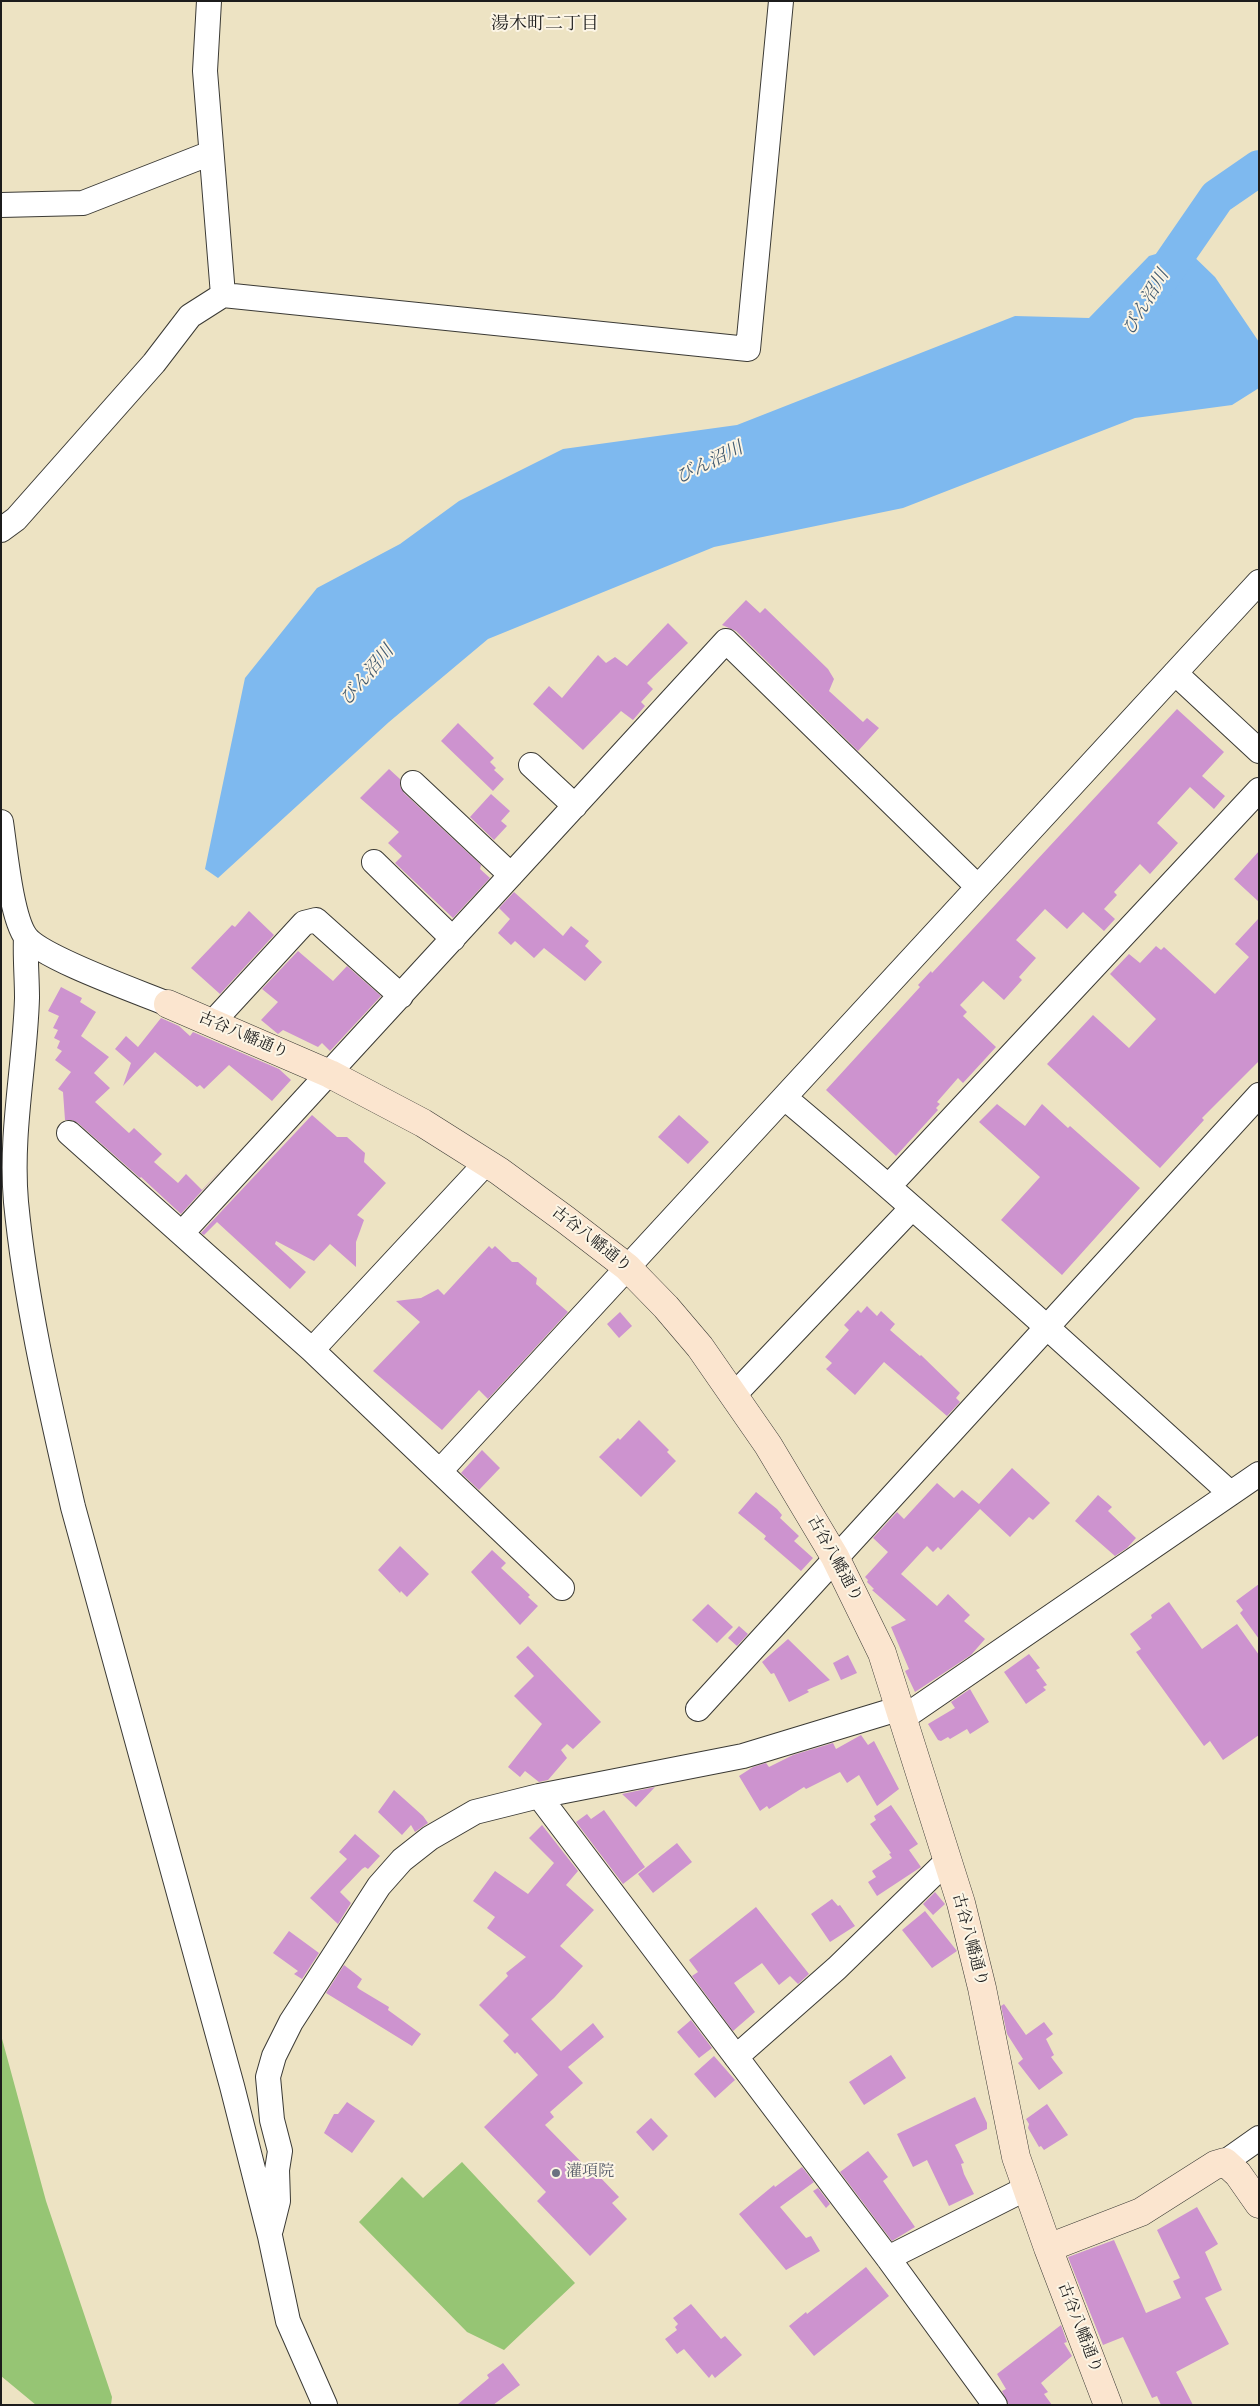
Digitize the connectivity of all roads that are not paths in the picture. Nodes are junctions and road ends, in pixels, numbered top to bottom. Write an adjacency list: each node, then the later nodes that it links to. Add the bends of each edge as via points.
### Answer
1 (209, 1): 3 (street, via 205,71)
2 (781, 1): 5 (street, via 748,349)
3 (211, 153): 4 (street, via 83,203); 5 (street)
4 (1, 205)
5 (223, 295): 6 (street, via 190,316 16,519)
6 (1, 530)
7 (1259, 582): 8 (street)
8 (1175, 673): 9 (street); 17 (street)
9 (1259, 751)
10 (531, 765): 13 (street)
11 (413, 783): 16 (street)
12 (1259, 790): 28 (street)
13 (575, 806): 16 (street); 17 (street, via 726,641)
14 (1, 822): 18 (street, via 16,912)
15 (374, 862): 19 (street)
16 (512, 875): 19 (street)
17 (978, 886): 25 (street)
18 (26, 937): 21 (street, via 50,954); 49 (street, via 27,997 14,1160 16,1201 38,1346 73,1507)
19 (453, 939): 20 (street)
20 (401, 996): 22 (street, via 316,920 304,923); 23 (street)
21 (168, 1004): 22 (street, 古谷八幡通り)
22 (212, 1023): 23 (street, 古谷八幡通り)
23 (330, 1074): 27 (street, 古谷八幡通り, via 423,1123); 30 (street)
24 (1259, 1095): 32 (street)
25 (785, 1098): 28 (street); 31 (street)
26 (69, 1133): 30 (street)
27 (486, 1162): 31 (street, 古谷八幡通り); 33 (street)
28 (889, 1186): 29 (street)
29 (911, 1208): 32 (street); 34 (street)
30 (182, 1233): 33 (street)
31 (627, 1267): 34 (street, 古谷八幡通り, via 666,1307); 35 (street)
32 (1046, 1327): 37 (street); 38 (street)
33 (312, 1350): 35 (street)
34 (734, 1395): 38 (street, 古谷八幡通り)
35 (440, 1471): 39 (street)
36 (1259, 1474): 37 (street)
37 (1230, 1493): 41 (street)
38 (835, 1557): 40 (street); 41 (street, 古谷八幡通り, via 882,1653)
39 (562, 1588)
40 (698, 1709)
41 (902, 1713): 42 (street, via 743,1756); 43 (street, 古谷八幡通り)
42 (539, 1796): 44 (street); 49 (street, via 475,1812 430,1838 402,1860 379,1886 291,2022 274,2056 268,2077 272,2120 280,2151 278,2201)
43 (946, 1862): 44 (street, via 837,1968); 47 (street, 古谷八幡通り, via 961,1903 982,1988 1016,2157)
44 (736, 2057): 51 (street)
45 (1259, 2138): 46 (street)
46 (1225, 2162): 48 (street, via 1238,2174); 50 (street, via 1215,2165 1141,2212)
47 (1026, 2188): 50 (street, 古谷八幡通り); 51 (street)
48 (1259, 2204)
49 (270, 2236): 52 (street, via 288,2321)
50 (1048, 2248): 54 (street, 古谷八幡通り)
51 (888, 2258): 53 (street)
52 (325, 2405)
53 (995, 2405)
54 (1108, 2405)

